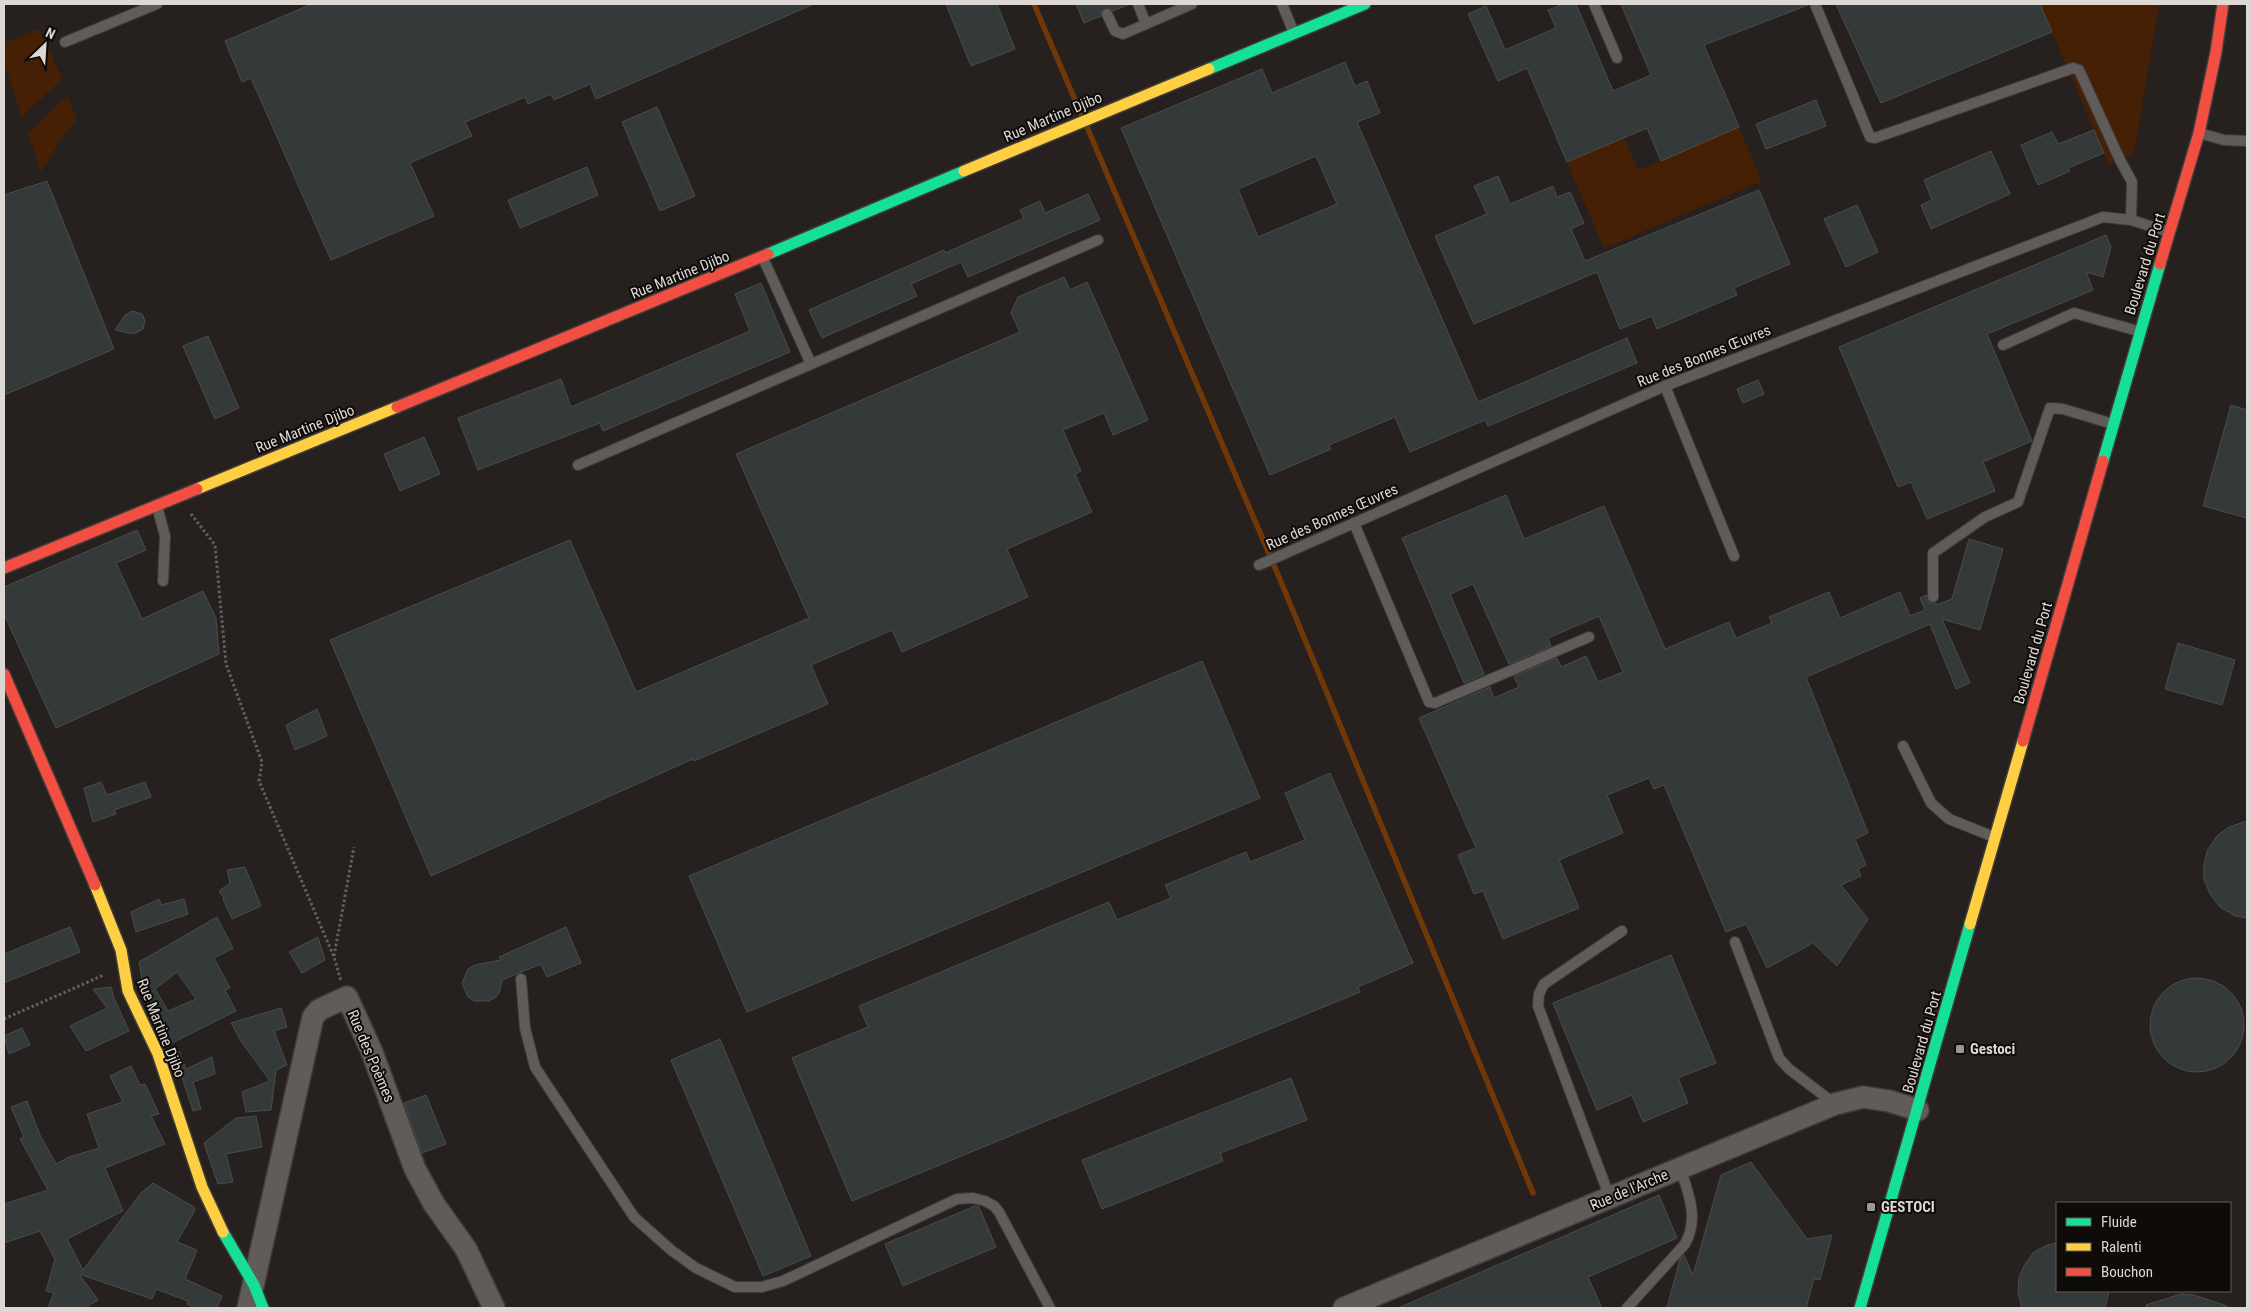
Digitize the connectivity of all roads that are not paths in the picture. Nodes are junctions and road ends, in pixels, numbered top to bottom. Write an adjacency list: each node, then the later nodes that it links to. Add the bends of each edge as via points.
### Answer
1 (156, 4): 12 (lane)
2 (1138, 4): 10 (lane)
3 (1192, 4): 10 (lane)
4 (1282, 4): 11 (lane)
5 (1365, 4): 11 (street, Rue Martine Djibo)
6 (1594, 4): 13 (lane)
7 (1815, 4): 16 (lane, via 1870,137 1875,138 2073,68 2079,70 2132,182)
8 (2223, 4): 14 (street, Boulevard du Port)
9 (1107, 14): 10 (lane, via 1118,34)
10 (1146, 24)
11 (1294, 33): 19 (street, Rue Martine Djibo)
12 (65, 42)
13 (1617, 58)
14 (2200, 133): 15 (lane, via 2224,140); 17 (street, Boulevard du Port)
15 (2247, 141)
16 (2131, 220): 17 (lane, Rue des Bonnes Œuvres); 23 (lane, Rue des Bonnes Œuvres, via 2103,216)
17 (2170, 232): 20 (street, Boulevard du Port)
18 (1098, 240): 22 (lane)
19 (762, 257): 22 (lane); 26 (street, Rue Martine Djibo)
20 (2140, 332): 21 (lane, via 2074,314); 24 (street, Boulevard du Port)
21 (2003, 345)
22 (811, 364): 25 (lane)
23 (1665, 386): 27 (lane, Rue des Bonnes Œuvres); 28 (lane)
24 (2114, 424): 32 (lane, via 2050,408 2018,502 1985,517 1933,553); 36 (street, Boulevard du Port)
25 (578, 465)
26 (157, 506): 30 (street, Rue Martine Djibo); 31 (lane, via 165,536)
27 (1354, 523): 29 (lane, Rue des Bonnes Œuvres); 33 (lane, via 1429,702 1435,703)
28 (1734, 556)
29 (1259, 565)
30 (4, 568)
31 (163, 581)
32 (1932, 597)
33 (1589, 637)
34 (4, 674): 44 (street, Rue Martine Djibo, via 109,916 121,950 128,991 158,1054 202,1187 229,1245)
35 (1903, 746): 36 (lane, via 1931,803 1949,819)
36 (1996, 838): 41 (street, Boulevard du Port)
37 (1622, 931): 43 (lane, via 1544,984 1538,1006)
38 (1735, 942): 40 (lane, via 1779,1058)
39 (521, 979): 48 (lane, via 525,1028 535,1067 634,1217 696,1268 735,1287 762,1287 783,1281 957,1199 974,1198 985,1200 999,1212)
40 (1835, 1104): 41 (street, Rue de l'Arche, via 1863,1097); 42 (street, Rue de l'Arche)
41 (1918, 1110): 51 (street, Boulevard du Port)
42 (1680, 1168): 43 (street, Rue de l'Arche); 50 (lane, via 1693,1211 1689,1237)
43 (1610, 1198): 49 (street, Rue de l'Arche)
44 (254, 1285): 45 (street, Rue des Poèmes); 46 (street, Rue Martine Djibo); 47 (street, Rue des Poèmes, via 313,1017 319,1010 346,997 372,1052 415,1169 434,1204 466,1249)
45 (248, 1308)
46 (264, 1308)
47 (494, 1308)
48 (1050, 1308)
49 (1344, 1308)
50 (1627, 1308)
51 (1860, 1308)

